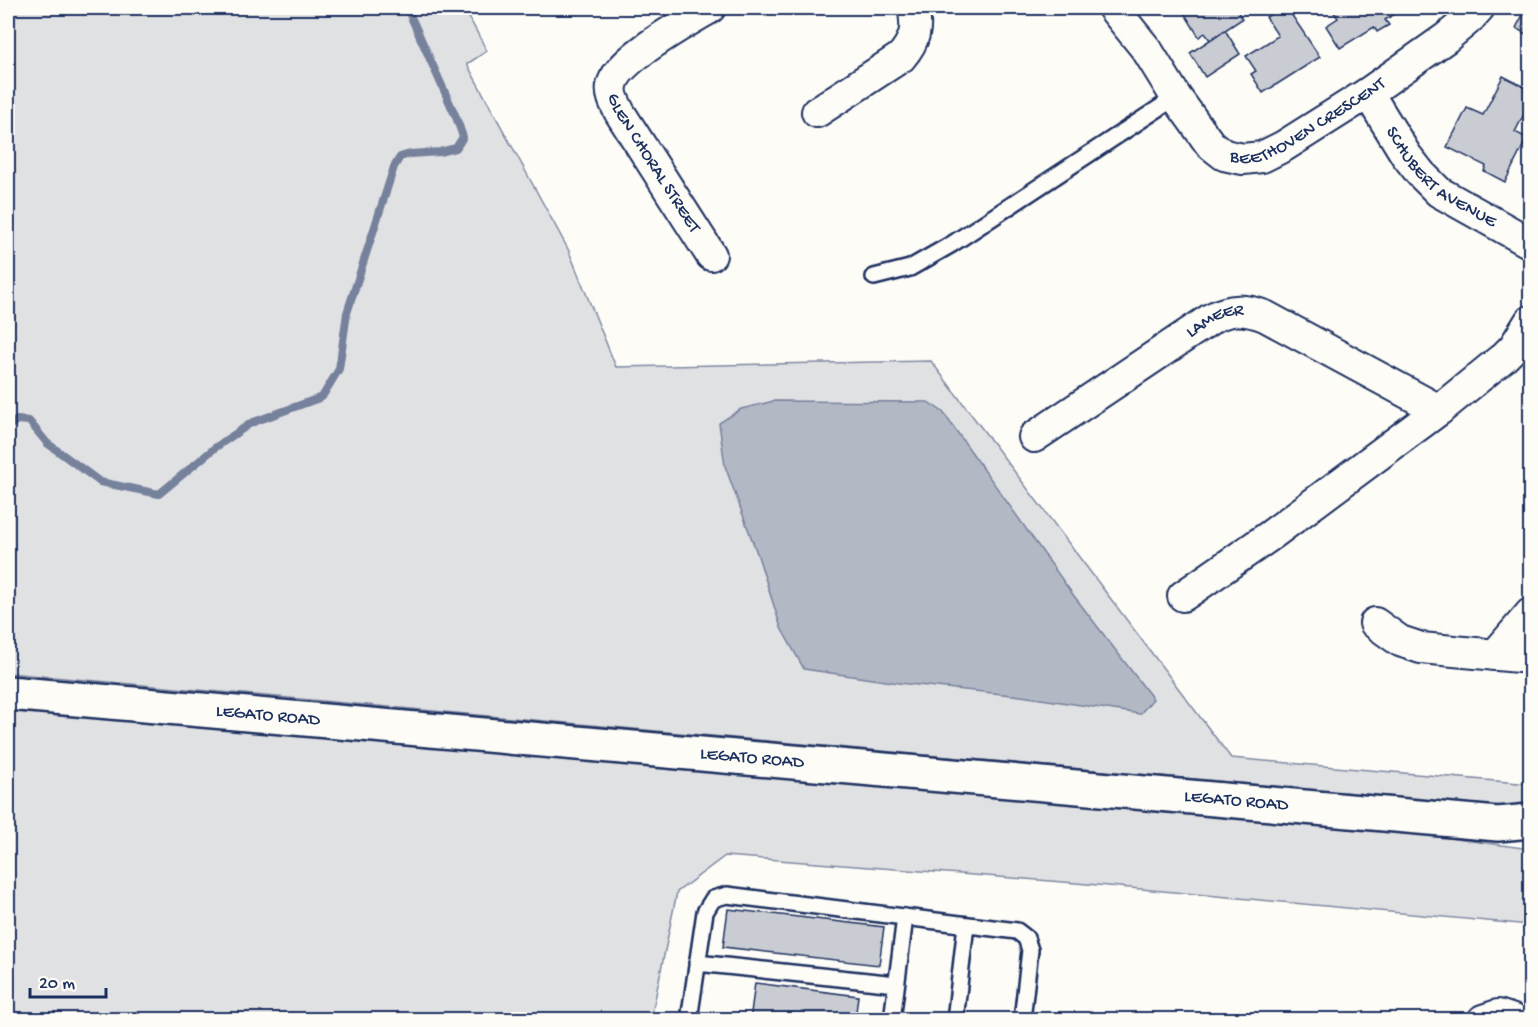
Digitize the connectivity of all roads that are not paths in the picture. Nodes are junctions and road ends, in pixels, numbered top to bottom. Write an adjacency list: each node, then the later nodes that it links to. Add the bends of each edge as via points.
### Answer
1 (710, 8): 9 (street, GLEN CHORAL STREET, via 633,58 614,78 611,88 620,113)
2 (913, 8): 7 (street, via 915,33 901,57)
3 (1113, 8): 6 (street, BEETHOVEN CRESCENT, via 1147,50)
4 (1479, 8): 5 (street, BEETHOVEN CRESCENT, via 1446,38)
5 (1368, 93): 6 (street, BEETHOVEN CRESCENT, via 1284,146 1262,157 1243,159 1224,155 1210,144); 8 (street, SCHUBERT AVENUE, via 1406,155 1439,192)
6 (1176, 97): 10 (lane, via 952,244 910,268)
7 (818, 112)
8 (1530, 243)
9 (711, 255)
10 (874, 277)
11 (1530, 321): 12 (street, via 1504,357)
12 (1439, 410): 13 (street, LAMEER, via 1265,316 1236,309 1212,318); 14 (street)
13 (1034, 437)
14 (1183, 596)
15 (1530, 614): 17 (street)
16 (1375, 623): 17 (street, via 1400,641 1421,648)
17 (1495, 655): 18 (street)
18 (1530, 658)
19 (8, 693): 21 (street, LEGATO ROAD)
20 (1530, 821): 21 (street, LEGATO ROAD)
21 (1498, 824): 22 (street, LEGATO ROAD)
22 (1530, 837)
23 (904, 917): 24 (lane); 25 (lane, via 720,896 707,905); 26 (lane)
24 (966, 925): 29 (lane); 30 (lane, via 1017,931 1026,938 1029,950)
25 (697, 963): 26 (lane); 27 (lane)
26 (896, 984): 28 (lane)
27 (689, 1020)
28 (892, 1020)
29 (955, 1020)
30 (1022, 1020)
31 (1483, 1020): 32 (street, via 1498,1015)
32 (1513, 1020)

